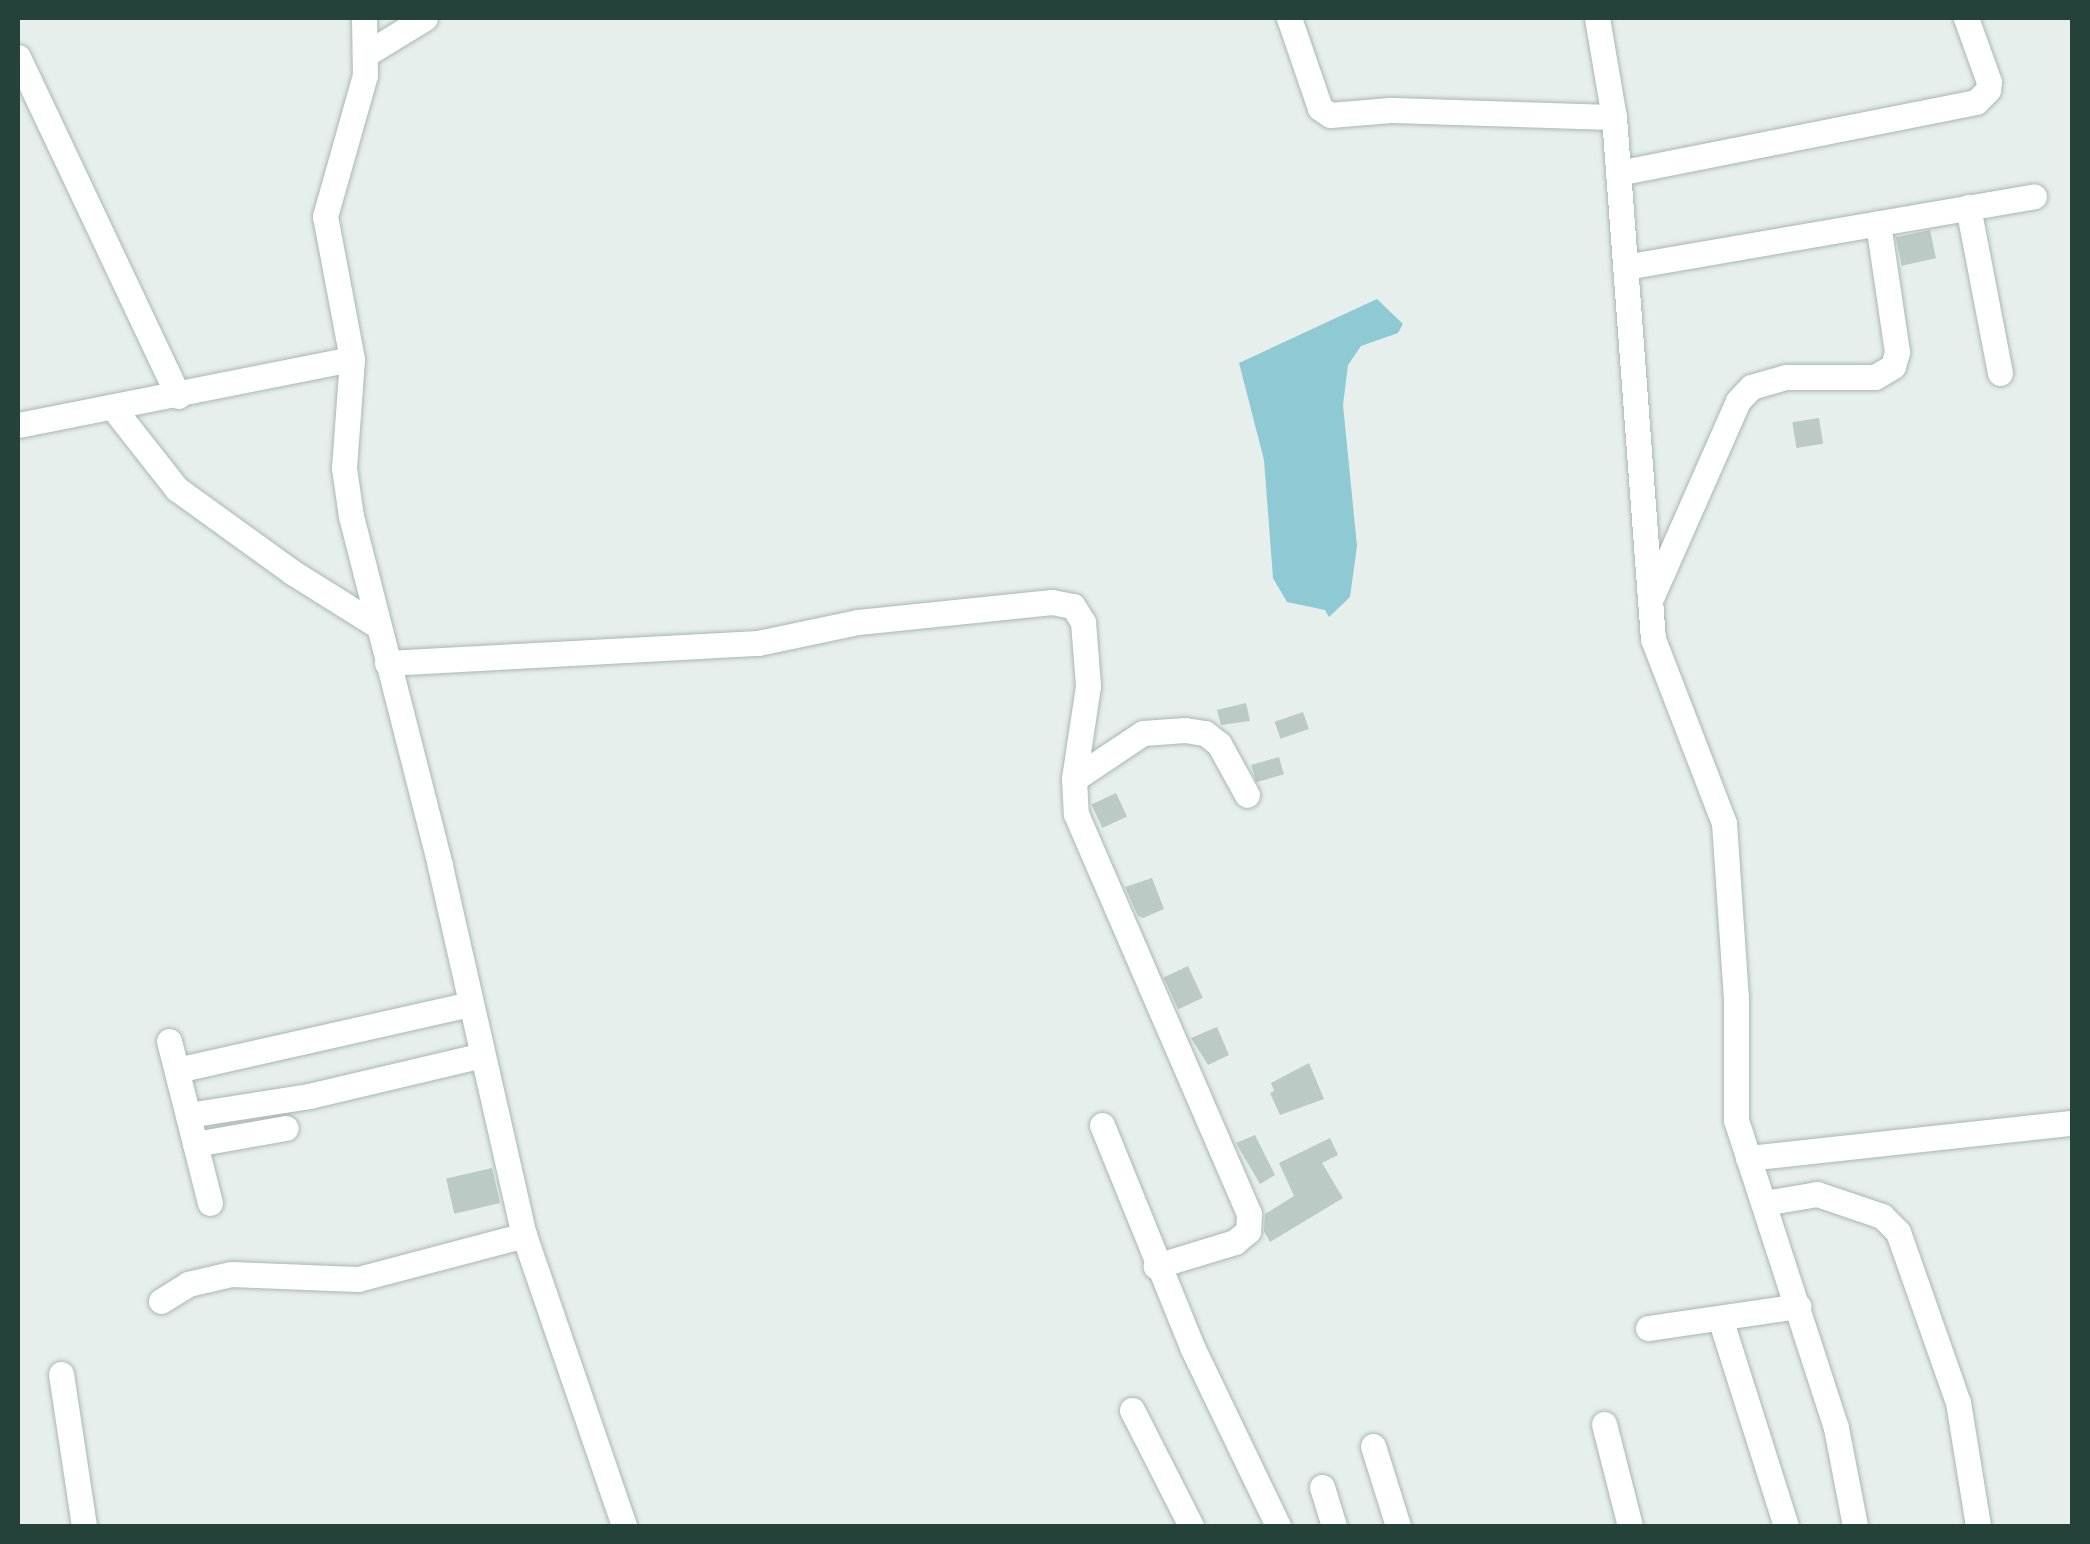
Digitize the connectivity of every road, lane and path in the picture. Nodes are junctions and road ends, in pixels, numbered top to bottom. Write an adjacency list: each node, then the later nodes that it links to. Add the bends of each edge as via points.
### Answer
1 (364, 18): 6 (street)
2 (425, 18): 6 (street)
3 (1290, 18): 8 (street, via 1320,108 1330,116 1390,110)
4 (1597, 18): 8 (street)
5 (1966, 18): 9 (street, via 1989,82 1976,102)
6 (366, 54): 14 (street, via 361,95 325,216)
7 (18, 57): 16 (street)
8 (1614, 117): 9 (street)
9 (1618, 173): 13 (street)
10 (2034, 196): 11 (street)
11 (1968, 207): 12 (street); 15 (street)
12 (1878, 223): 13 (street); 19 (street, via 1897,352 1893,366 1875,377 1786,377 1751,387 1738,401)
13 (1625, 267): 19 (street)
14 (352, 359): 16 (street); 20 (street, via 344,468)
15 (2000, 373)
16 (178, 396): 17 (street)
17 (114, 409): 18 (street); 20 (street, via 177,489)
18 (18, 425)
19 (1650, 600): 33 (street, via 1657,652 1724,823 1736,1120)
20 (378, 626): 21 (street)
21 (387, 663): 22 (street, via 758,644 858,622 1064,602 1084,622 1088,686); 24 (street)
22 (1074, 779): 23 (street, via 1143,733 1185,730 1219,744); 37 (street, via 1083,833 1249,1214 1248,1231 1235,1242)
23 (1247, 795)
24 (471, 1004): 26 (street); 27 (street)
25 (169, 1041): 27 (street)
26 (482, 1055): 28 (street, via 308,1096); 36 (street)
27 (177, 1070): 28 (street)
28 (188, 1115): 32 (street)
29 (2072, 1123): 33 (street)
30 (1102, 1125): 37 (street)
31 (286, 1128): 32 (street)
32 (195, 1144): 34 (street)
33 (1748, 1158): 35 (street)
34 (210, 1203)
35 (1764, 1203): 39 (street); 56 (street, via 1817,1194 1882,1216 1898,1232 1958,1402)
36 (524, 1235): 38 (street, via 358,1279 231,1274 188,1284); 48 (street)
37 (1156, 1266): 50 (street)
38 (161, 1302)
39 (1798, 1306): 40 (street); 55 (street, via 1840,1440)
40 (1720, 1318): 41 (street); 54 (street)
41 (1648, 1328)
42 (61, 1374): 47 (street)
43 (1132, 1410): 49 (street)
44 (1604, 1424): 53 (street)
45 (1373, 1446): 52 (street)
46 (1322, 1488): 51 (street)
47 (84, 1526)
48 (624, 1526)
49 (1191, 1526)
50 (1278, 1526)
51 (1334, 1526)
52 (1398, 1526)
53 (1630, 1526)
54 (1786, 1526)
55 (1856, 1526)
56 (1978, 1526)

